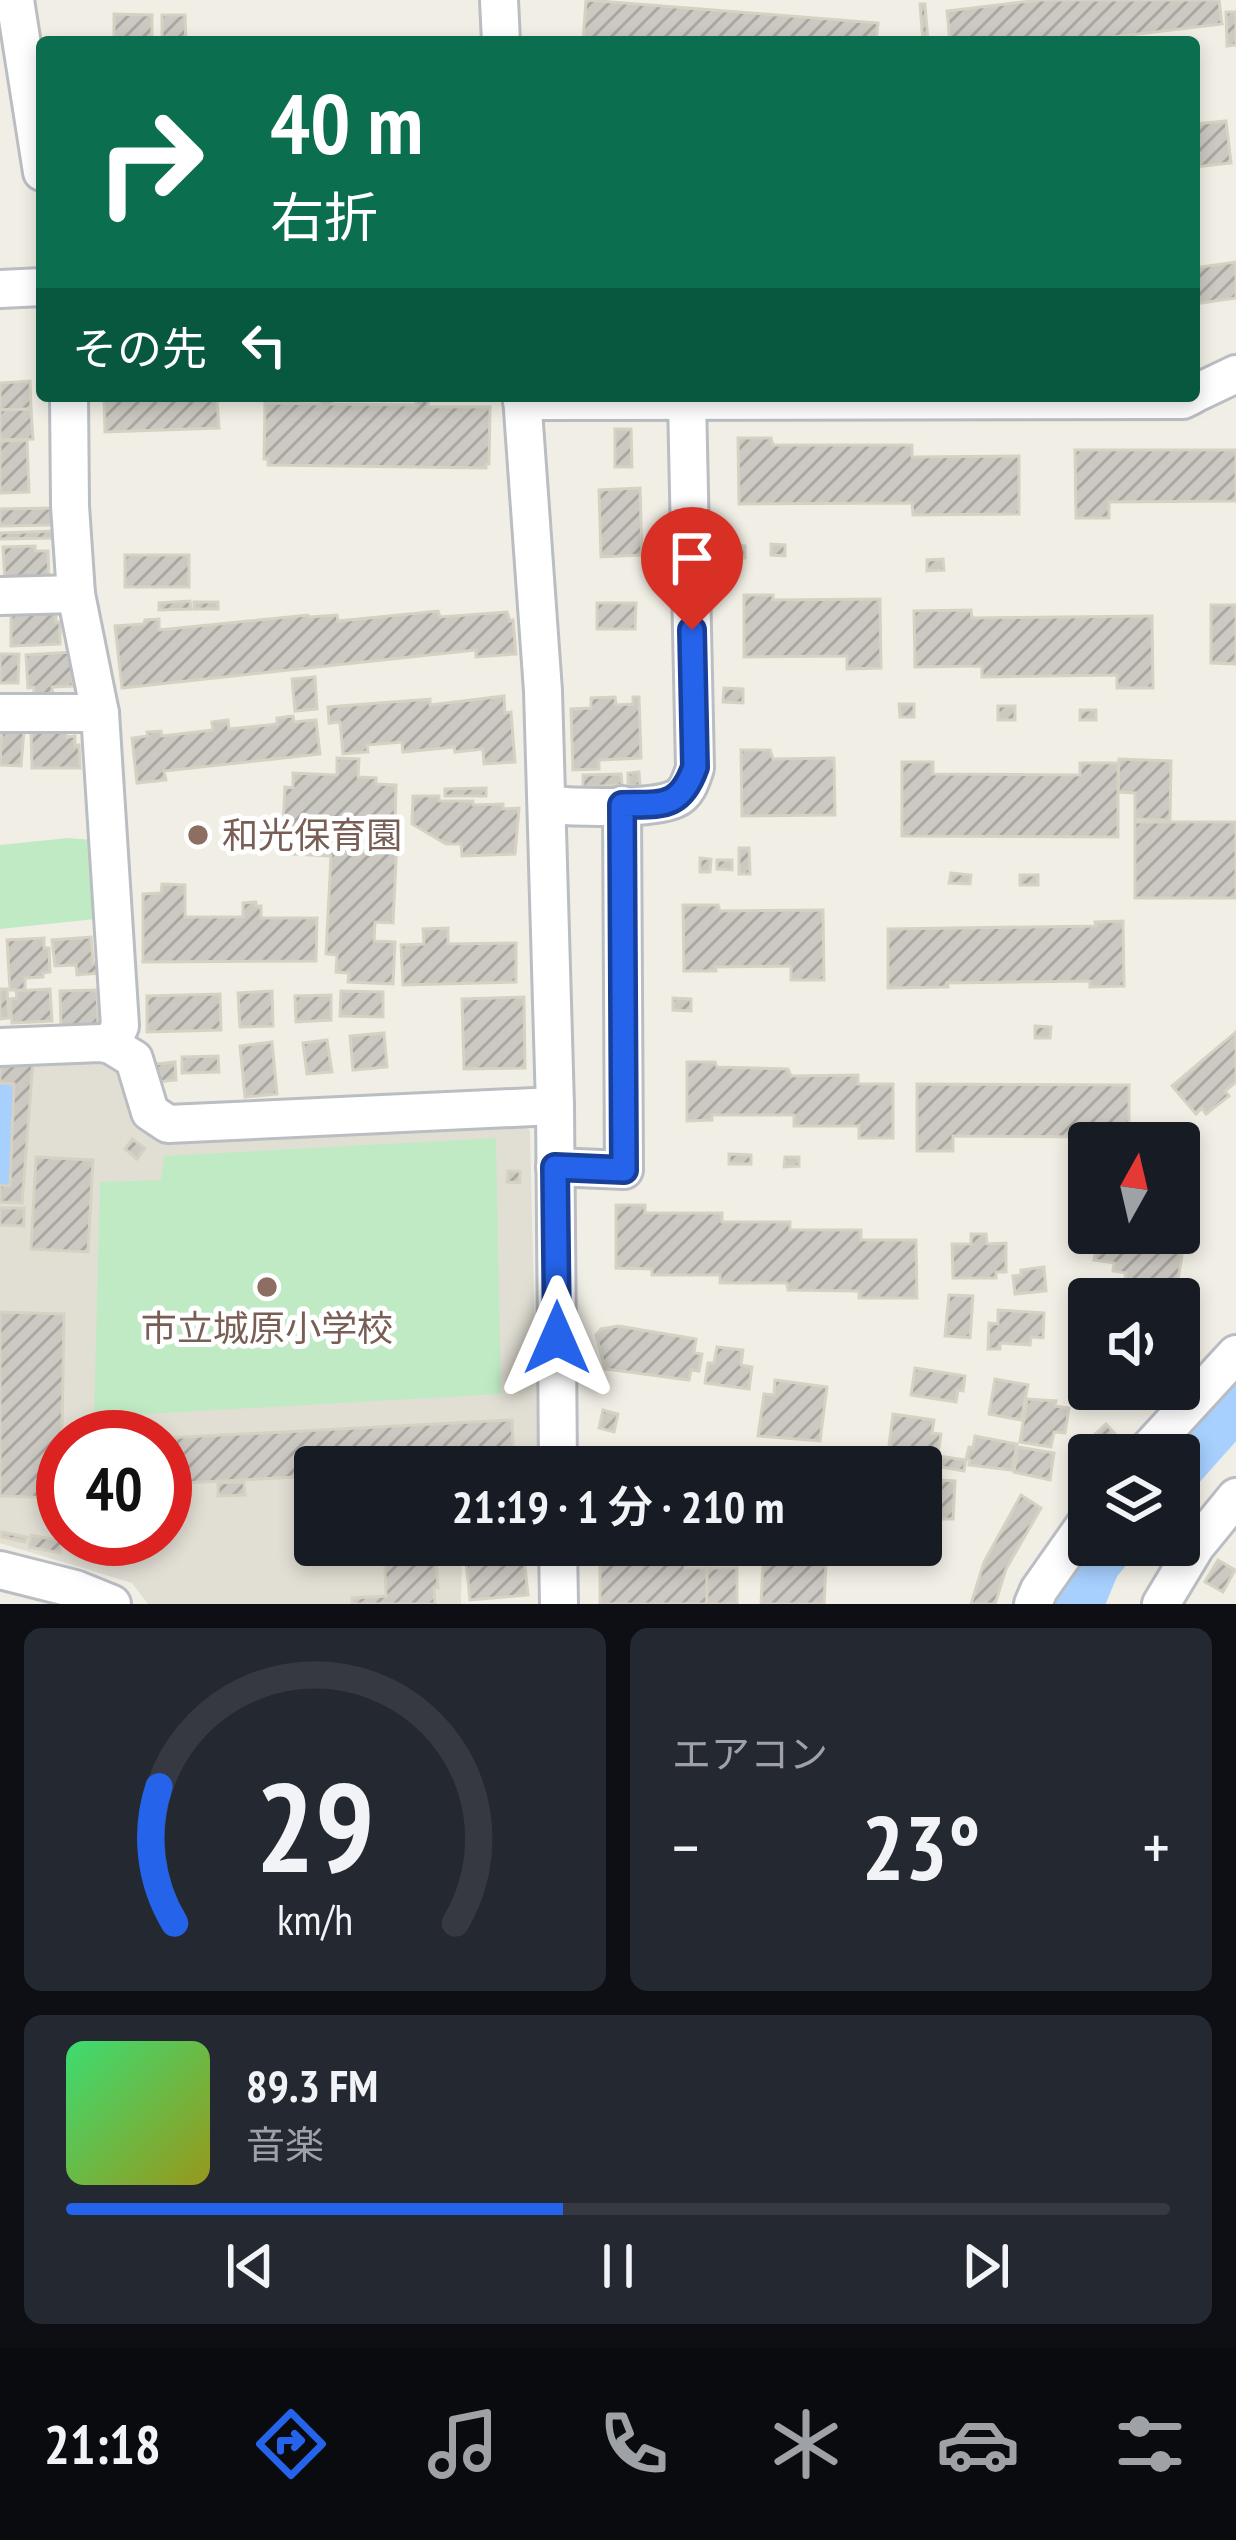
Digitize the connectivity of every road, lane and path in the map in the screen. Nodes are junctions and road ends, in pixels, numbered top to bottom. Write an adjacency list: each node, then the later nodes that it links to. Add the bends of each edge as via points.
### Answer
1 (15, 0): 4 (street)
2 (499, 0): 3 (street)
3 (501, 36)
4 (24, 89): 5 (street)
5 (36, 144)
6 (36, 287): 7 (street)
7 (0, 289)
8 (1236, 374): 9 (street)
9 (1200, 391)
10 (69, 402): 13 (street)
11 (522, 402): 17 (street)
12 (687, 402): 18 (street, via 695,767 677,799)
13 (76, 594): 14 (street); 16 (street)
14 (0, 596)
15 (0, 713): 16 (street)
16 (100, 713): 19 (street, via 120,1026)
17 (547, 805): 18 (street); 21 (street)
18 (622, 805): 22 (street, via 624,1170)
19 (111, 1045): 20 (street); 21 (street, via 134,1059 149,1112 168,1124)
20 (0, 1047)
21 (555, 1106): 22 (street)
22 (555, 1167): 25 (street)
23 (1236, 1354): 24 (street)
24 (1162, 1434)
25 (558, 1446)
26 (1236, 1498): 33 (street)
27 (1068, 1549): 32 (street)
28 (559, 1566): 31 (street)
29 (0, 1570): 30 (street)
30 (112, 1604)
31 (559, 1604)
32 (1033, 1604)
33 (1160, 1604)

